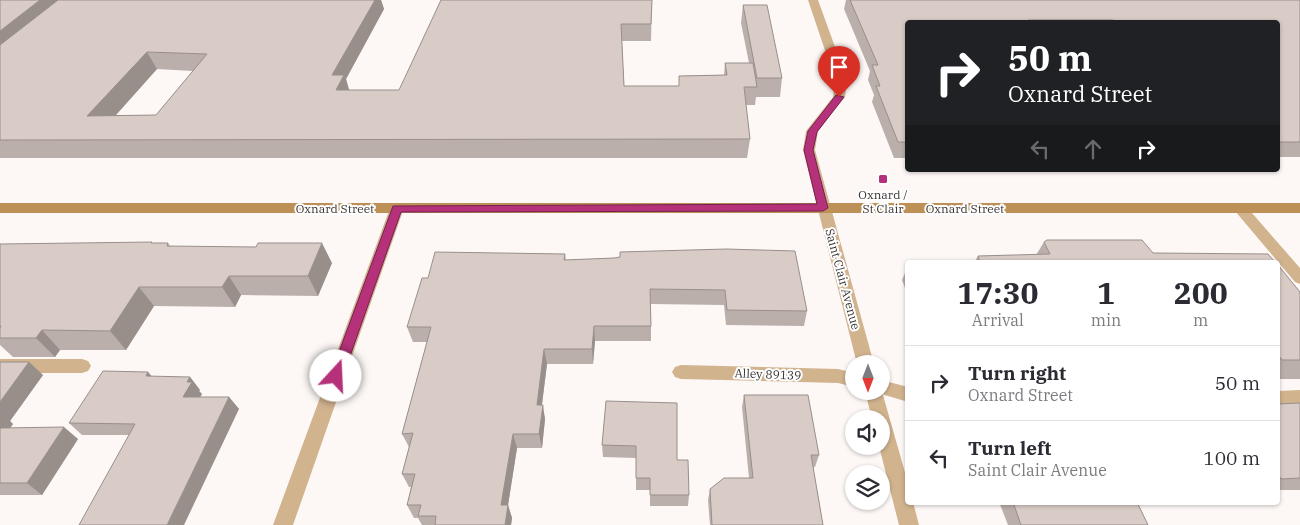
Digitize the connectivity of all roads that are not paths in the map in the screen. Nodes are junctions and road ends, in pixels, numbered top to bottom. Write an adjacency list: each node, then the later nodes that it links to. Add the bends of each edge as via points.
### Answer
1 (813, 0): 4 (street, Saint Clair Avenue, via 841,80 839,97 812,131 809,150)
2 (0, 208): 3 (main road, Oxnard Street)
3 (397, 208): 4 (main road, Oxnard Street); 18 (street)
4 (823, 208): 5 (main road, Oxnard Street); 8 (street, Saint Clair Avenue)
5 (1240, 208): 6 (main road, Oxnard Street); 7 (street)
6 (1300, 208)
7 (1300, 278)
8 (864, 355)
9 (0, 366): 10 (street)
10 (82, 366)
11 (681, 372): 12 (street, Alley 89139)
12 (845, 378)
13 (890, 390): 14 (street)
14 (905, 393)
15 (1280, 398): 16 (street)
16 (1300, 398)
17 (890, 453): 19 (street)
18 (283, 525)
19 (909, 525)

